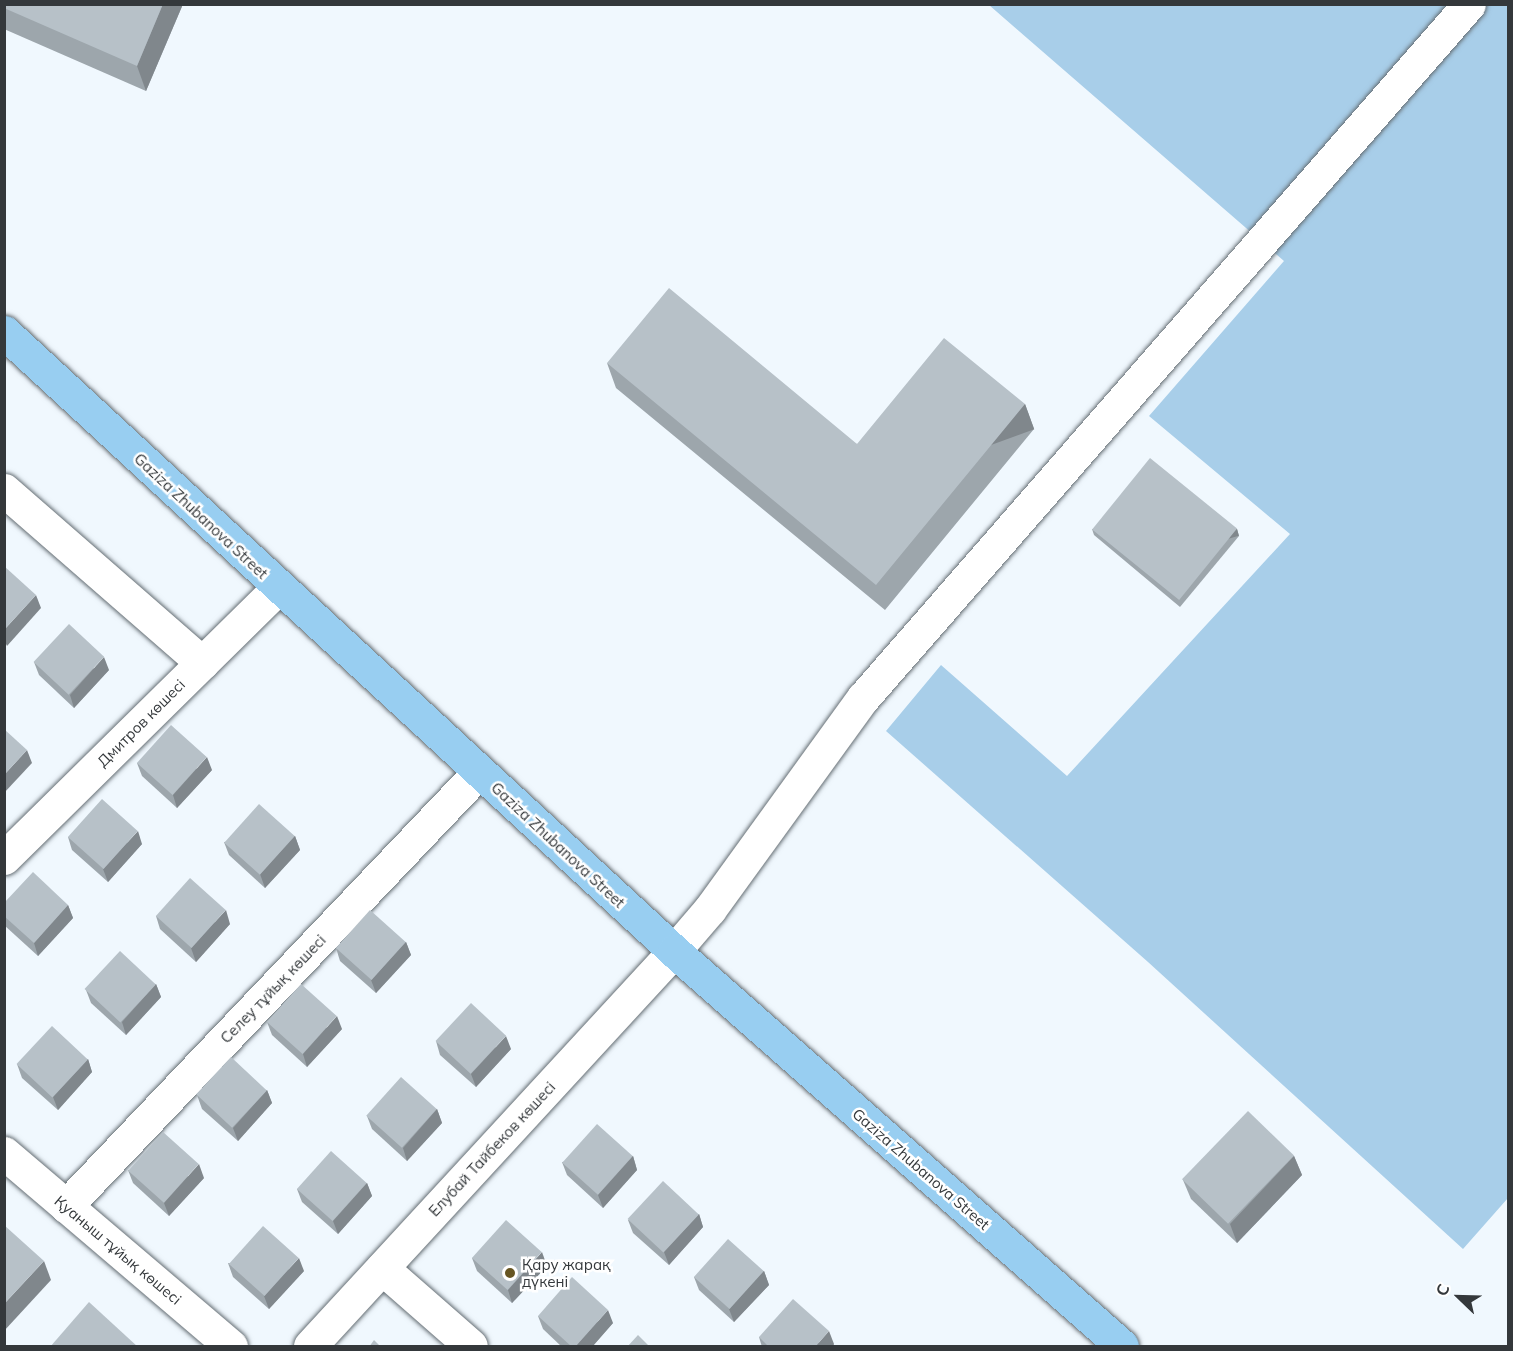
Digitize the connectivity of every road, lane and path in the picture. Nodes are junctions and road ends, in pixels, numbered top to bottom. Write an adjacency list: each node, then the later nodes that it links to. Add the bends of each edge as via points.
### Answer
1 (1469, 4): 8 (street, Елубай Тайбеков көшесі, via 863,698 710,909)
2 (4, 332): 4 (main road, Gaziza Zhubanova Street)
3 (4, 490): 5 (street)
4 (278, 588): 5 (street, Дмитров көшесі); 6 (main road, Gaziza Zhubanova Street)
5 (202, 663): 7 (street, Дмитров көшесі)
6 (480, 772): 8 (main road, Gaziza Zhubanova Street); 10 (street, Селеу тұйық көшесі)
7 (4, 858)
8 (674, 951): 11 (street, Елубай Тайбеков көшесі); 15 (main road, Gaziza Zhubanova Street)
9 (4, 1153): 10 (street, Қуаныш тұйық көшесі)
10 (66, 1206): 12 (street, Қуаныш тұйық көшесі)
11 (382, 1268): 13 (street, Елубай Тайбеков көшесі); 14 (street)
12 (231, 1347)
13 (310, 1347)
14 (471, 1347)
15 (1122, 1347)

